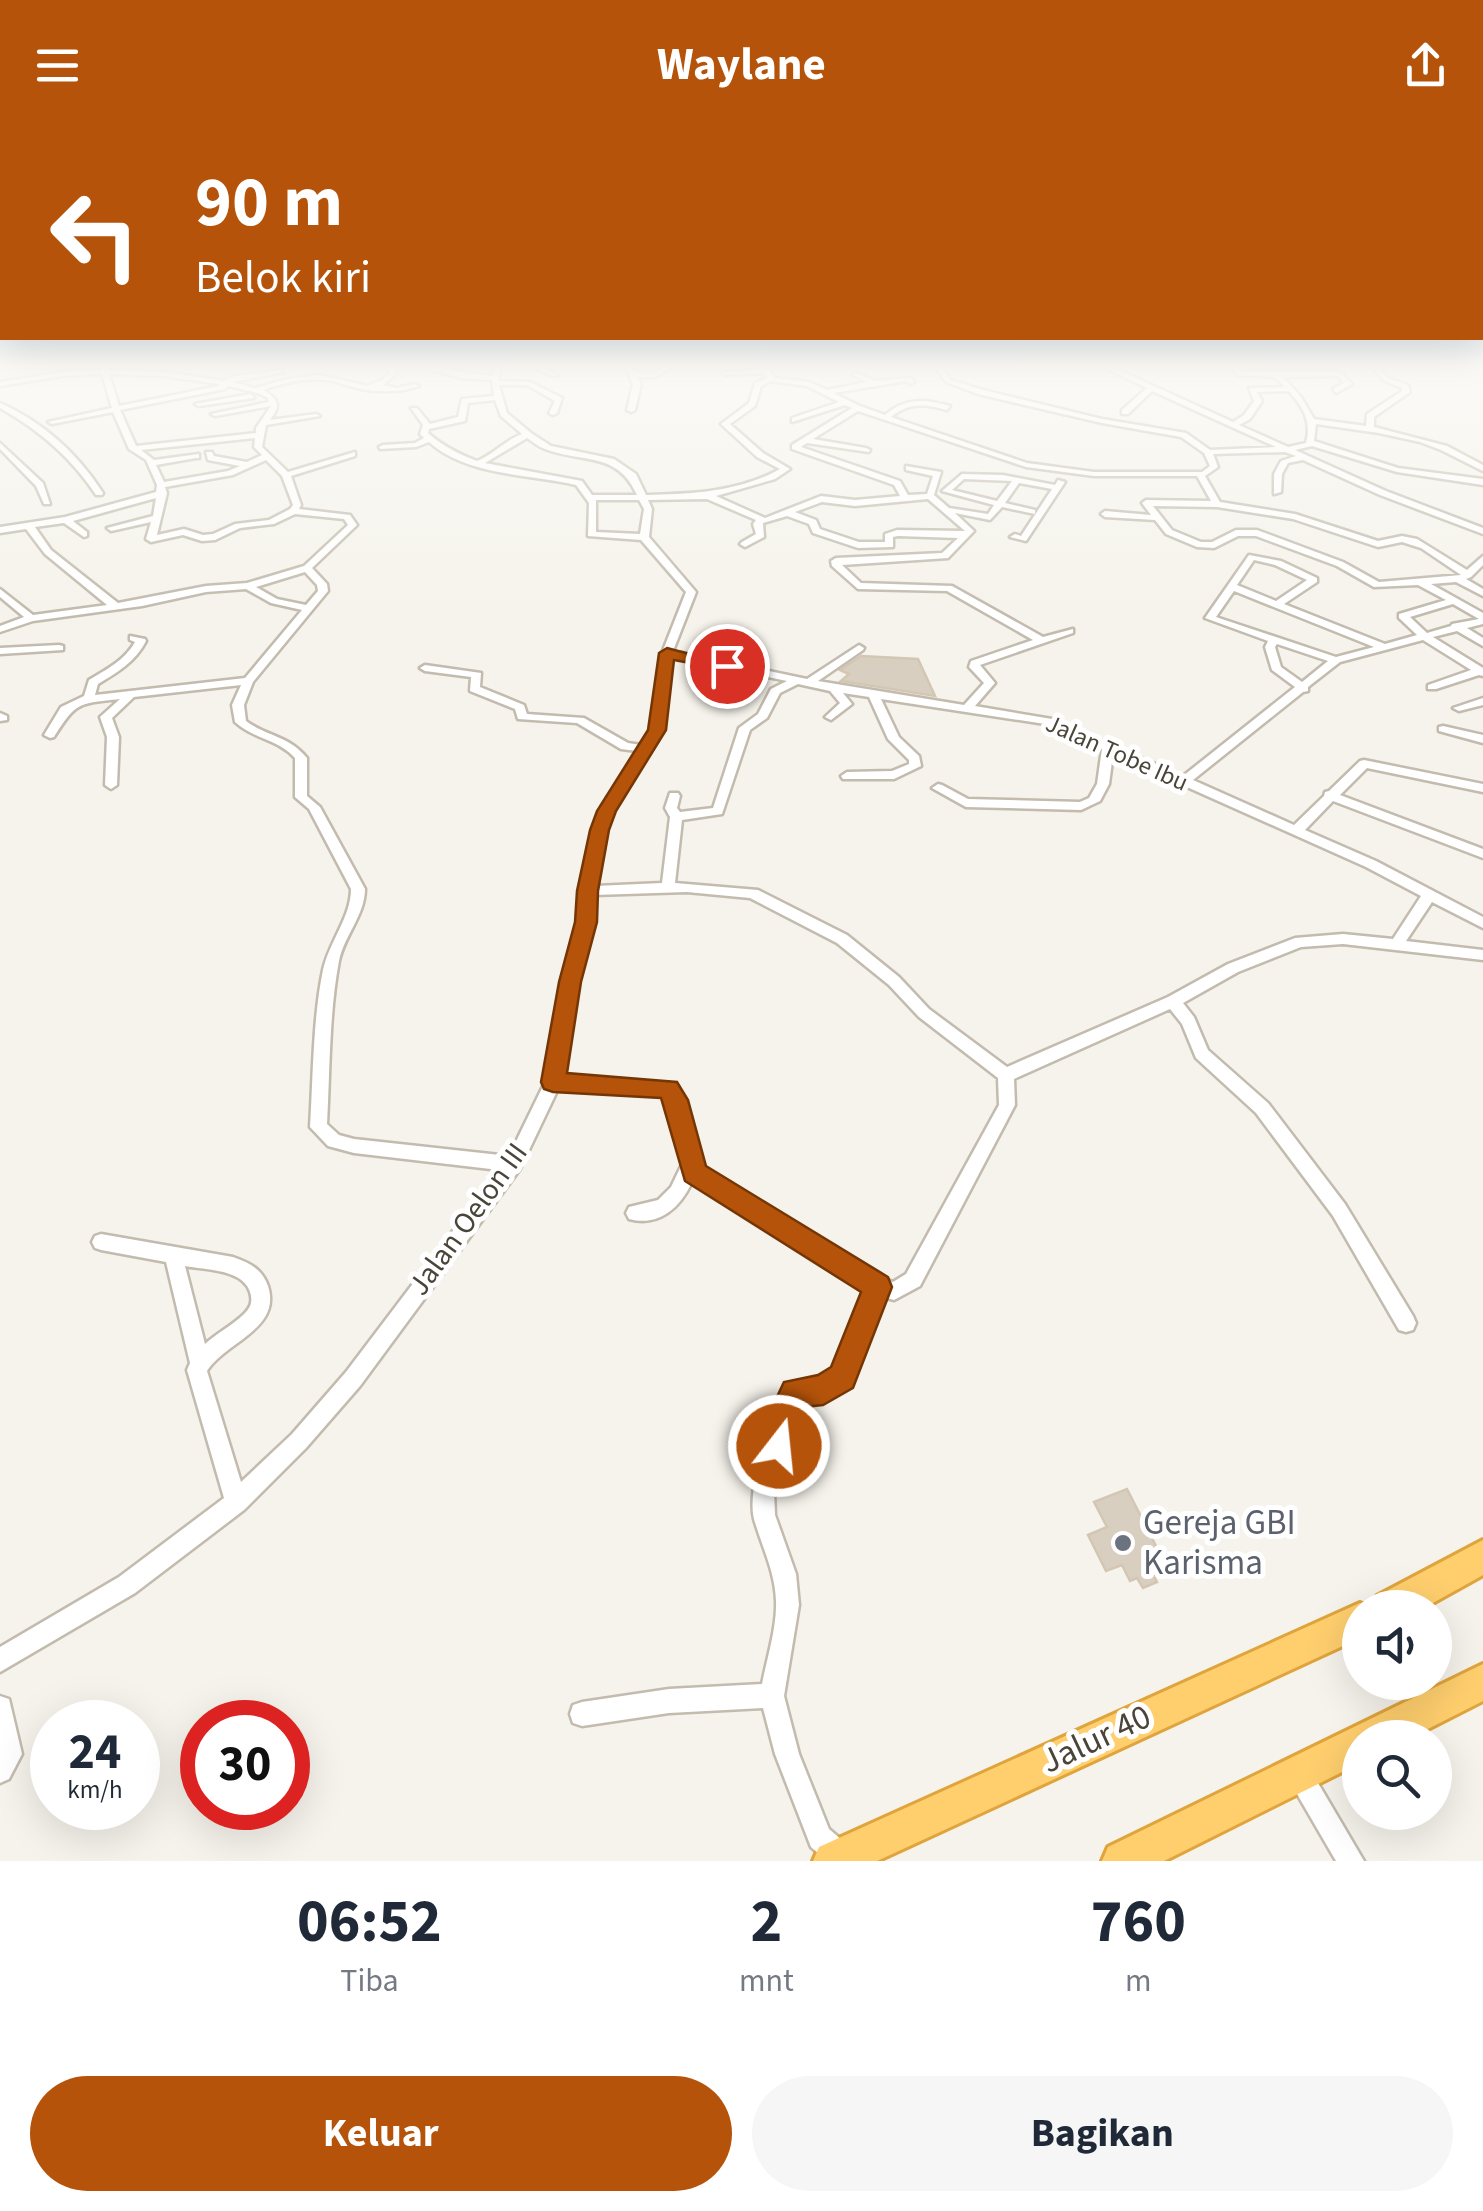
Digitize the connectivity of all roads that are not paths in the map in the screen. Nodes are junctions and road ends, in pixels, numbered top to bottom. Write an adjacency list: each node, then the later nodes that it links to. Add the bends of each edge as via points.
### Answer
1 (3, 448): 22 (street)
2 (63, 448): 44 (street)
3 (134, 448): 4 (street); 29 (street)
4 (137, 448)
5 (219, 448): 29 (street)
6 (261, 448): 27 (street)
7 (454, 448): 28 (street)
8 (505, 448): 28 (street)
9 (548, 448): 45 (street, via 611,461 633,476)
10 (751, 448): 46 (street, via 787,468)
11 (795, 448): 49 (street, via 898,484)
12 (852, 448): 20 (street)
13 (975, 448): 33 (street)
14 (1201, 448): 21 (street)
15 (1285, 448): 19 (street)
16 (1293, 448): 19 (street)
17 (1327, 448): 39 (street, via 1396,470)
18 (1441, 448): 32 (street)
19 (1288, 449): 21 (street); 25 (street)
20 (866, 450)
21 (1208, 452): 36 (street, via 1214,467)
22 (12, 454): 26 (street); 50 (street)
23 (209, 454): 30 (street)
24 (352, 454): 35 (street)
25 (1305, 456): 43 (street, via 1286,462); 64 (street)
26 (0, 457)
27 (265, 457): 30 (street); 35 (street)
28 (480, 462): 48 (street, via 578,483)
29 (150, 464): 41 (street)
30 (248, 464): 41 (street)
31 (909, 468): 47 (street, via 938,474)
32 (1483, 469)
33 (1056, 470): 34 (street); 40 (street)
34 (1070, 472): 36 (street); 40 (street)
35 (286, 474): 54 (street)
36 (1200, 474): 52 (street)
37 (1017, 480): 38 (street, via 962,476); 40 (street); 42 (street)
38 (955, 482): 42 (street); 51 (street, via 948,494)
39 (1483, 482)
40 (1053, 487): 51 (street, via 1036,513)
41 (162, 489): 57 (street); 59 (street)
42 (1007, 492): 51 (street)
43 (1277, 492)
44 (99, 493)
45 (643, 496): 46 (street); 48 (street); 67 (street)
46 (708, 496): 60 (street)
47 (930, 496): 49 (street); 66 (street, via 969,526)
48 (591, 498): 67 (street, via 591,534)
49 (905, 498): 55 (street, via 821,499)
50 (47, 502)
51 (998, 504): 53 (street, via 990,517)
52 (1217, 504): 58 (street, via 1147,502); 73 (street, via 1296,517 1376,544 1411,538)
53 (952, 510)
54 (294, 511): 57 (street, via 204,538 184,532 150,540); 72 (street, via 353,522)
55 (788, 513): 60 (street); 66 (street, via 858,545 890,546 888,536 897,534)
56 (1105, 514): 58 (street)
57 (156, 518): 62 (street)
58 (1158, 518): 70 (street, via 1172,534 1200,545 1251,533)
59 (66, 520): 61 (street); 65 (street)
60 (760, 520): 69 (street, via 761,534)
61 (30, 526): 63 (street); 81 (street, via 48,552)
62 (112, 528)
63 (0, 530)
64 (1483, 531)
65 (84, 534)
66 (962, 535): 90 (street, via 948,556 836,565 858,586 949,588)
67 (644, 537): 97 (street, Jalan Oelon III, via 690,592)
68 (1309, 540): 70 (street)
69 (745, 544)
70 (1298, 550): 74 (street, via 1377,585)
71 (1483, 558): 73 (street)
72 (307, 568): 75 (street); 82 (street, via 324,587)
73 (1471, 573): 74 (street); 78 (street)
74 (1420, 582): 79 (street)
75 (248, 586): 81 (street); 82 (street)
76 (1230, 586): 80 (street); 80 (street, via 1252,557 1314,580); 91 (street, via 1210,620)
77 (0, 592): 83 (street)
78 (1483, 593)
79 (1454, 601): 84 (street); 88 (street, via 1404,615)
80 (1278, 604): 93 (street)
81 (114, 605): 83 (street)
82 (309, 608): 101 (street)
83 (32, 618): 86 (street)
84 (1483, 619): 85 (street)
85 (1456, 626): 88 (street); 92 (street)
86 (0, 629)
87 (1069, 630): 90 (street)
88 (1424, 637): 93 (street); 100 (street)
89 (134, 638): 108 (street, via 142,641 139,648 94,682)
90 (1043, 641): 110 (street, via 975,663 990,684)
91 (1273, 641): 98 (street); 105 (street, via 1276,668)
92 (1483, 643)
93 (1382, 646): 98 (street)
94 (60, 648): 96 (street)
95 (859, 648): 102 (street)
96 (0, 651)
97 (667, 653): 102 (street, Jalan Tobe Ibu); 117 (street, Jalan Oelon III, via 662,710)
98 (1336, 660): 105 (street)
99 (425, 668): 117 (street, via 477,675 474,689 520,707 522,717 580,720 624,746)
100 (1482, 672): 103 (street)
101 (248, 681): 107 (street); 137 (street, via 238,706 241,722 294,748 303,773 301,797 314,807 358,889 328,981 318,1127 354,1146)
102 (802, 682): 104 (street, Jalan Tobe Ibu); 125 (street, via 774,690 764,716 745,728 721,809)
103 (1432, 687)
104 (834, 688): 106 (street, Jalan Tobe Ibu); 112 (street, via 846,704)
105 (1304, 689): 119 (street)
106 (872, 692): 110 (street, Jalan Tobe Ibu); 118 (street, via 894,738 916,763 894,775)
107 (129, 696): 108 (street); 120 (street, via 106,717 114,737)
108 (92, 699): 114 (street, via 70,705)
109 (1483, 701): 111 (street)
110 (968, 707): 116 (street, Jalan Tobe Ibu, via 1048,720)
111 (1459, 708)
112 (831, 717)
113 (1443, 730): 115 (street)
114 (50, 735)
115 (1481, 737)
116 (1108, 747): 119 (street, Jalan Tobe Ibu); 121 (street, via 1103,784 1094,801 1081,806 966,803)
117 (646, 749): 129 (street, Jalan Oelon III, via 606,811)
118 (847, 776)
119 (1183, 782): 126 (street, Jalan Tobe Ibu)
120 (111, 785)
121 (938, 788)
122 (1483, 788): 123 (street, via 1369,764)
123 (1329, 795): 126 (street); 127 (street)
124 (674, 796): 125 (street)
125 (676, 817): 128 (street)
126 (1296, 830): 130 (street, Jalan Tobe Ibu)
127 (1483, 854)
128 (668, 887): 129 (street); 135 (street, via 743,890 832,932)
129 (588, 891): 136 (street, Jalan Oelon III)
130 (1429, 894): 131 (street, Jalan Tobe Ibu); 132 (street)
131 (1483, 923)
132 (1397, 944): 133 (street); 134 (street, via 1300,942)
133 (1483, 956)
134 (1173, 1001): 135 (street); 143 (street, via 1190,1021 1202,1054 1262,1108 1339,1210)
135 (1006, 1075): 142 (street, via 1004,1116 913,1280 900,1291)
136 (553, 1082): 137 (street, Jalan Oelon III); 138 (street, via 668,1089)
137 (514, 1164): 145 (street, Jalan Oelon III, via 352,1379)
138 (690, 1165): 139 (street, via 680,1194 658,1210); 142 (street, via 703,1180)
139 (635, 1213)
140 (101, 1242): 141 (street)
141 (172, 1255): 144 (street); 144 (street, via 244,1270 262,1296 252,1319)
142 (878, 1287): 151 (street, via 842,1377 823,1390 795,1393 765,1479 764,1515 785,1574 788,1606)
143 (1406, 1323)
144 (200, 1362): 145 (street, via 198,1382)
145 (236, 1502): 149 (street, Jalan Oelon III, via 127,1586)
146 (1483, 1556): 147 (highway)
147 (1422, 1590)
148 (1342, 1628): 158 (highway, Jalur 40)
149 (0, 1660)
150 (1483, 1682): 154 (highway)
151 (772, 1696): 153 (street); 158 (street, via 814,1824)
152 (0, 1708): 156 (street, via 10,1754)
153 (582, 1714)
154 (1406, 1720)
155 (1342, 1751): 157 (highway)
156 (0, 1770)
157 (1298, 1773): 159 (highway); 160 (street)
158 (841, 1860)
159 (1122, 1861)
160 (1352, 1861)

